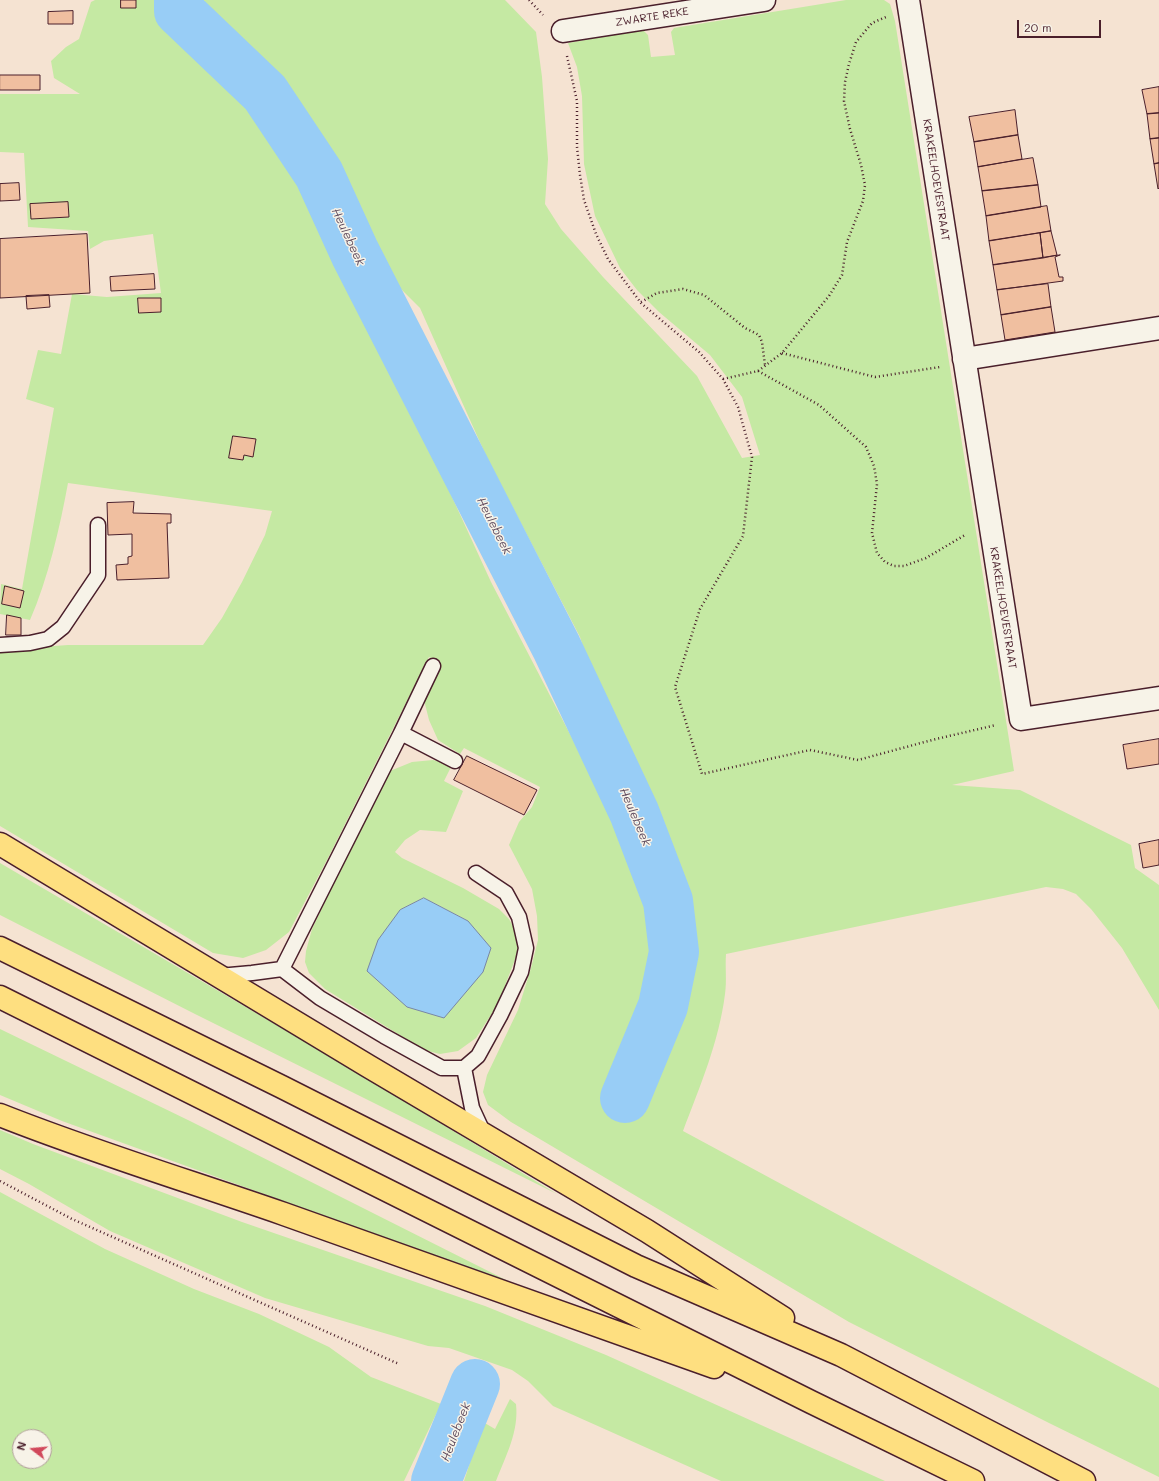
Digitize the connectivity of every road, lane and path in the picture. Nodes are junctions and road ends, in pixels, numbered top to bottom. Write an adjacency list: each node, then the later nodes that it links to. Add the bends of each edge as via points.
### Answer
1 (764, 0): 3 (street, ZWARTE REKE)
2 (908, 3): 7 (path, via 872,23 856,42 848,70 844,101 865,185 863,201 850,233 842,274 829,296); 8 (street, KRAKEELHOEVESTRAAT)
3 (563, 31)
4 (566, 54): 5 (path, via 577,101 577,147 584,200 608,259)
5 (641, 303): 9 (path, via 658,293 683,289 704,295 745,328 759,335); 11 (path, via 699,352)
6 (1159, 328): 8 (street)
7 (782, 353): 8 (path, via 875,377 947,366); 9 (path)
8 (964, 359): 13 (street, KRAKEELHOEVESTRAAT)
9 (765, 365): 10 (path)
10 (758, 371): 11 (path); 13 (path, via 819,405 866,447 874,466 877,484 872,533 877,553 885,562 894,566 904,566 926,558 972,530)
11 (723, 379): 17 (path, via 738,407 752,457 743,536 700,609 675,687 702,774 810,750 858,760)
12 (98, 525): 14 (lane, via 98,575 62,627 48,638 30,643)
13 (991, 528): 17 (street, KRAKEELHOEVESTRAAT)
14 (0, 645)
15 (434, 666): 18 (lane)
16 (1159, 698): 17 (street)
17 (1021, 719)
18 (401, 733): 19 (lane); 23 (lane)
19 (455, 761)
20 (0, 844): 24 (highway)
21 (476, 873): 26 (lane, via 506,893 519,917 526,948 521,972 500,1016 478,1056)
22 (0, 948): 30 (highway, via 636,1266)
23 (282, 969): 24 (lane); 26 (lane, via 320,998 390,1040 442,1068)
24 (218, 976): 28 (highway)
25 (0, 997): 32 (highway)
26 (464, 1068): 28 (lane, via 472,1108)
27 (0, 1115): 32 (highway, via 55,1137 424,1262)
28 (484, 1135): 30 (highway, via 647,1231)
29 (0, 1182): 31 (path, via 72,1219)
30 (841, 1355): 34 (highway)
31 (399, 1364)
32 (811, 1402): 33 (highway)
33 (973, 1481)
34 (1084, 1481)

